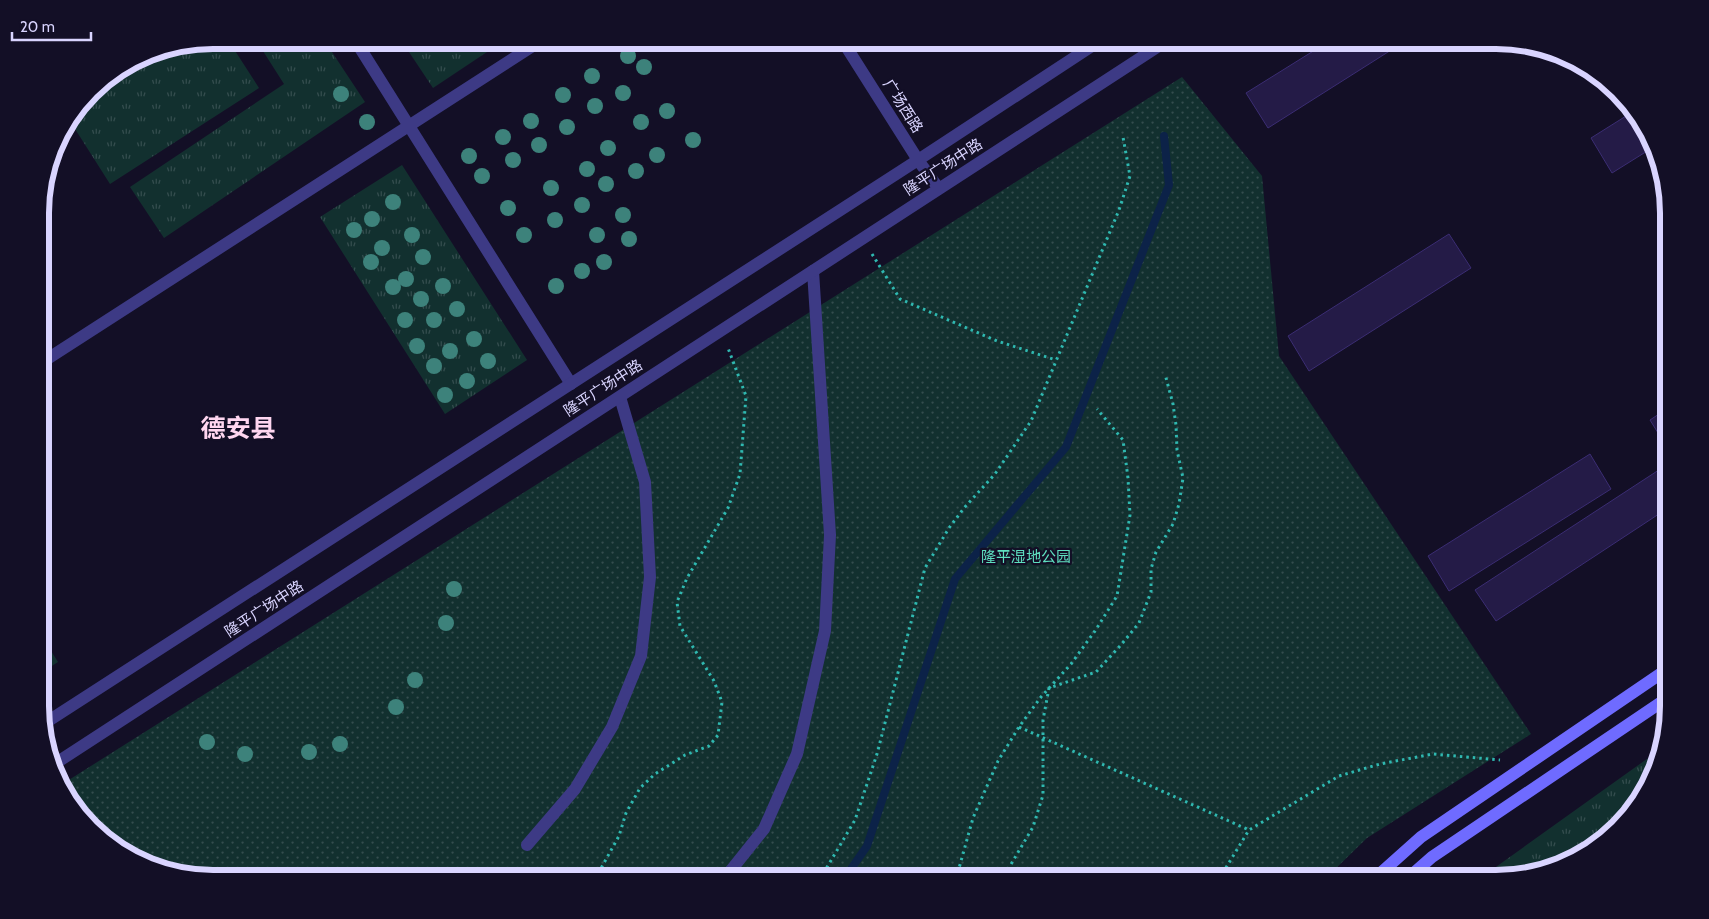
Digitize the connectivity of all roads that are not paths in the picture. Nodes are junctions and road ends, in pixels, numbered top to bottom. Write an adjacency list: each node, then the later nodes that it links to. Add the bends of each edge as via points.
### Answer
1 (361, 49): 6 (street)
2 (528, 49): 6 (street)
3 (848, 49): 7 (street, 广场西路)
4 (1087, 49): 7 (street, 隆平广场中路)
5 (1154, 49): 8 (street, 隆平广场中路)
6 (409, 125): 10 (street); 11 (street)
7 (918, 160): 8 (street, 广场西路); 11 (street, 隆平广场中路)
8 (939, 189): 9 (street, 隆平广场中路)
9 (813, 271): 12 (street, 隆平广场中路); 18 (street, via 830,535 825,630 797,754 764,830)
10 (49, 358)
11 (571, 384): 15 (street, 隆平广场中路)
12 (620, 397): 16 (street, 隆平广场中路); 17 (street, via 645,482 650,577 641,656 612,727 580,781)
13 (1660, 674): 19 (main road, via 1421,837)
14 (1660, 703): 20 (main road)
15 (50, 720)
16 (58, 761)
17 (527, 845)
18 (731, 870)
19 (1384, 870)
20 (1417, 870)

